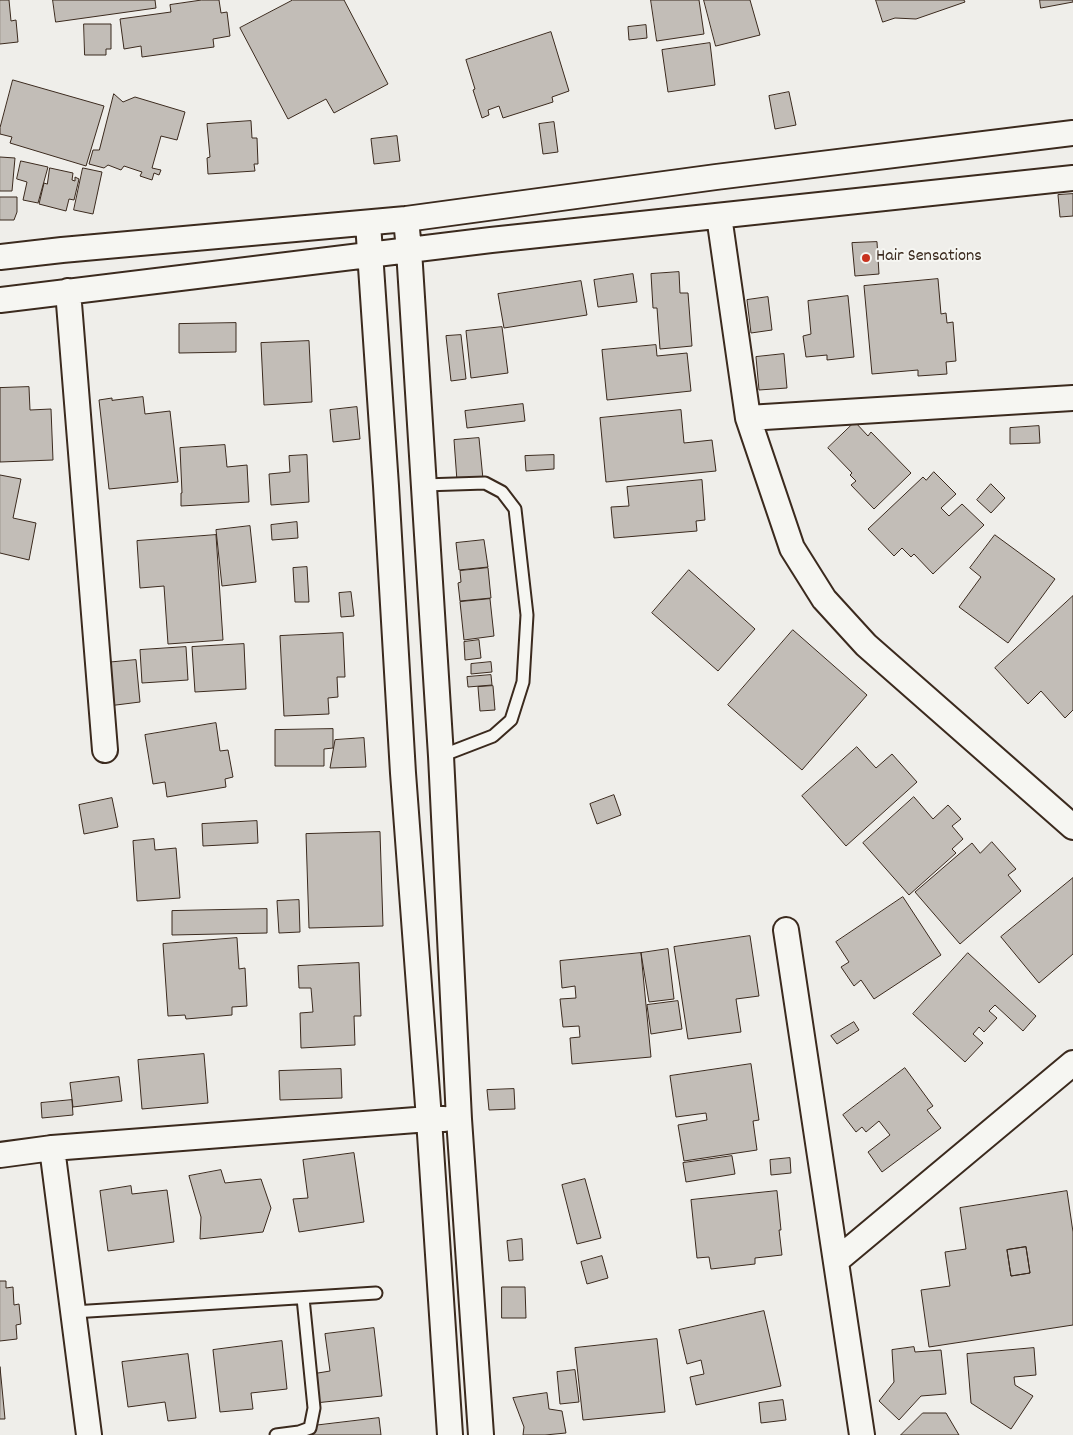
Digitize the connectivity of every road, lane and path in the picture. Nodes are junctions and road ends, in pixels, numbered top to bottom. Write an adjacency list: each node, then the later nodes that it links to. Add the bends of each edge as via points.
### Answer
1 (1073, 133): 4 (street)
2 (1073, 178): 3 (street)
3 (719, 216): 6 (street); 12 (street)
4 (406, 219): 5 (street); 6 (street)
5 (368, 223): 7 (street); 8 (street)
6 (410, 250): 7 (street); 13 (street)
7 (370, 254): 9 (street); 19 (street)
8 (0, 257)
9 (68, 291): 10 (street); 14 (street)
10 (0, 300)
11 (1073, 398): 12 (street)
12 (748, 418): 16 (street, via 792,548 824,599 866,645)
13 (424, 484): 15 (street); 15 (lane, via 484,483 502,492 515,509 526,615 523,682 511,720 493,736)
14 (105, 750)
15 (441, 756): 20 (street)
16 (1073, 827)
17 (786, 930): 23 (street)
18 (1073, 1063): 23 (street)
19 (429, 1119): 20 (street); 21 (street); 29 (street)
20 (459, 1119): 30 (street)
21 (52, 1148): 22 (street); 26 (street)
22 (0, 1155)
23 (836, 1261): 31 (street)
24 (376, 1293): 25 (lane)
25 (303, 1298): 26 (lane); 28 (lane, via 314,1408 310,1428)
26 (73, 1312): 27 (street)
27 (89, 1435)
28 (276, 1435)
29 (450, 1435)
30 (481, 1435)
31 (862, 1435)

